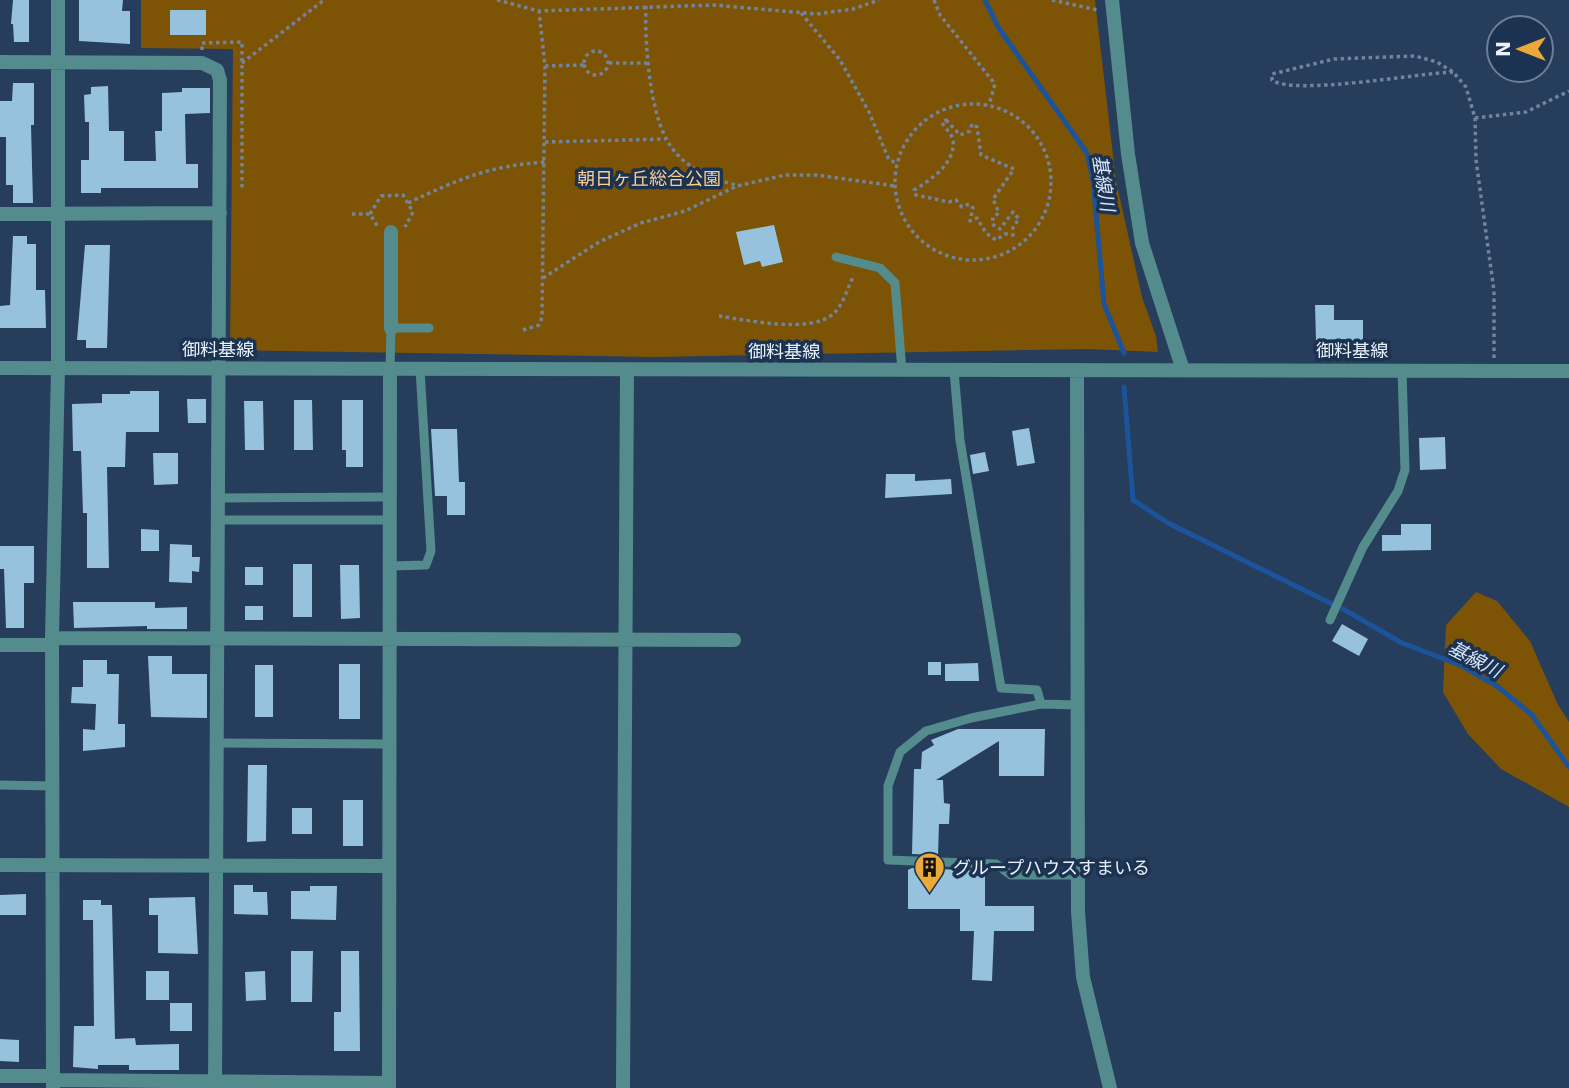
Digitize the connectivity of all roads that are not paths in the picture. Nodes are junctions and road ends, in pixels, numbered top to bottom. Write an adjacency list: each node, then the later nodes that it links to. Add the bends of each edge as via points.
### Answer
1 (58, 0): 4 (street)
2 (1113, 6): 19 (street, via 1142,243)
3 (0, 62): 4 (street)
4 (58, 62): 5 (street); 6 (street, via 202,62 217,70)
5 (57, 212): 6 (street); 7 (street); 13 (street)
6 (220, 213): 14 (street)
7 (0, 214)
8 (391, 232): 10 (street)
9 (836, 257): 21 (lane, via 880,268 895,283)
10 (391, 328): 11 (lane); 16 (lane)
11 (429, 328)
12 (0, 369): 13 (street, 御料基線)
13 (58, 369): 14 (street, 御料基線); 34 (street)
14 (219, 369): 16 (street, 御料基線); 24 (street)
15 (420, 369): 16 (street, 御料基線); 17 (street, 御料基線); 28 (lane, via 431,551 426,565)
16 (390, 370): 25 (street)
17 (627, 370): 21 (street, 御料基線); 32 (street)
18 (1077, 370): 19 (street, 御料基線); 22 (street, 御料基線); 37 (street)
19 (1183, 370): 20 (street, 御料基線)
20 (1402, 370): 23 (street, 御料基線); 29 (lane, via 1405,470)
21 (902, 371): 22 (street, 御料基線)
22 (954, 371): 36 (lane, via 960,440 1001,688 1037,690)
23 (1569, 371)
24 (219, 498): 25 (lane); 26 (street)
25 (390, 498): 27 (street)
26 (219, 520): 27 (lane); 30 (street)
27 (390, 520): 28 (street)
28 (390, 566): 31 (street)
29 (1330, 620)
30 (218, 640): 31 (street); 34 (street); 38 (street)
31 (390, 640): 32 (street); 39 (street)
32 (625, 640): 33 (street); 51 (street)
33 (734, 640)
34 (52, 642): 35 (street); 41 (street)
35 (0, 645)
36 (1041, 704): 37 (lane); 46 (lane, via 926,731 900,752 888,786 888,860 996,864 1011,875)
37 (1077, 705): 46 (street)
38 (218, 743): 39 (lane); 44 (street)
39 (390, 744): 45 (street)
40 (0, 785): 41 (lane)
41 (53, 786): 43 (street)
42 (0, 865): 43 (street)
43 (53, 865): 44 (street); 48 (street)
44 (217, 866): 45 (street); 49 (street)
45 (389, 866): 50 (street)
46 (1077, 874): 52 (street, via 1083,978)
47 (0, 1076): 48 (street)
48 (53, 1081): 49 (street)
49 (215, 1086): 50 (street)
50 (389, 1086)
51 (623, 1088)
52 (1110, 1088)

